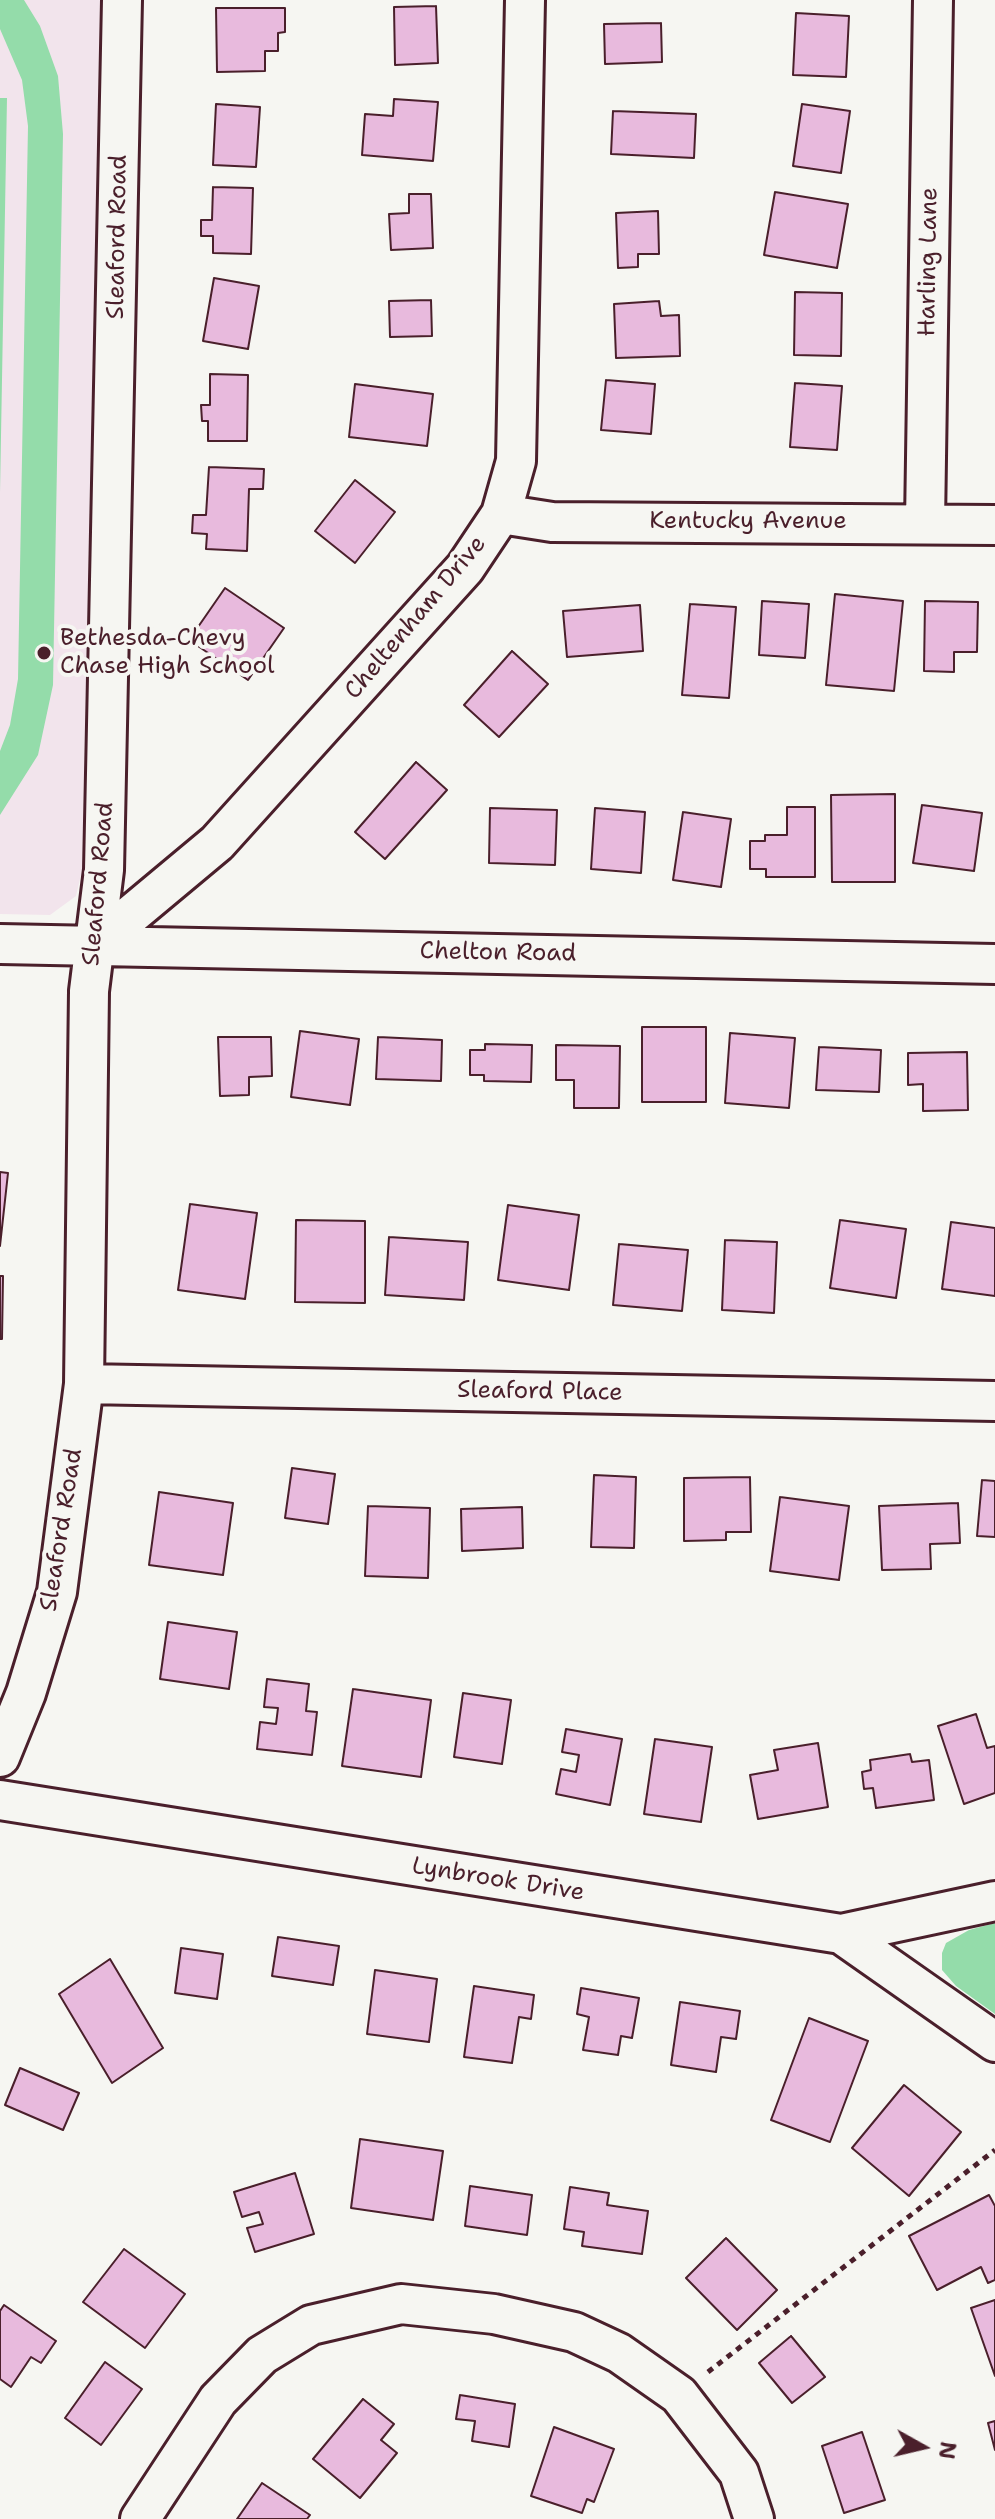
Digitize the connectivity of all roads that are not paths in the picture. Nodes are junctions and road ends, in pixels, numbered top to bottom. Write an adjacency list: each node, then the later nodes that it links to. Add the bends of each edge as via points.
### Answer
1 (122, 0): 8 (street, Sleaford Road, via 104,870)
2 (525, 0): 4 (street, Cheltenham Drive, via 516,461)
3 (933, 0): 5 (street, Harling Lane)
4 (501, 514): 5 (street, Kentucky Avenue, via 552,522); 8 (street, Cheltenham Drive, via 465,568 217,843)
5 (925, 523): 6 (street, Kentucky Avenue)
6 (995, 525)
7 (0, 944): 8 (street, Chelton Road)
8 (96, 944): 9 (street, Chelton Road); 10 (street, Sleaford Road, via 89,991)
9 (995, 964)
10 (84, 1384): 11 (street, Sleaford Place); 12 (street, Sleaford Road, via 57,1592)
11 (995, 1401)
12 (0, 1757)
13 (0, 1800): 15 (street, Lynbrook Drive)
14 (995, 1901): 15 (street, Lynbrook Drive)
15 (841, 1934): 16 (street)
16 (995, 2042)
17 (140, 2519): 18 (street, via 218,2400 262,2355 311,2325 401,2304 494,2314 574,2332 619,2353 679,2395 739,2473)
18 (754, 2519)

